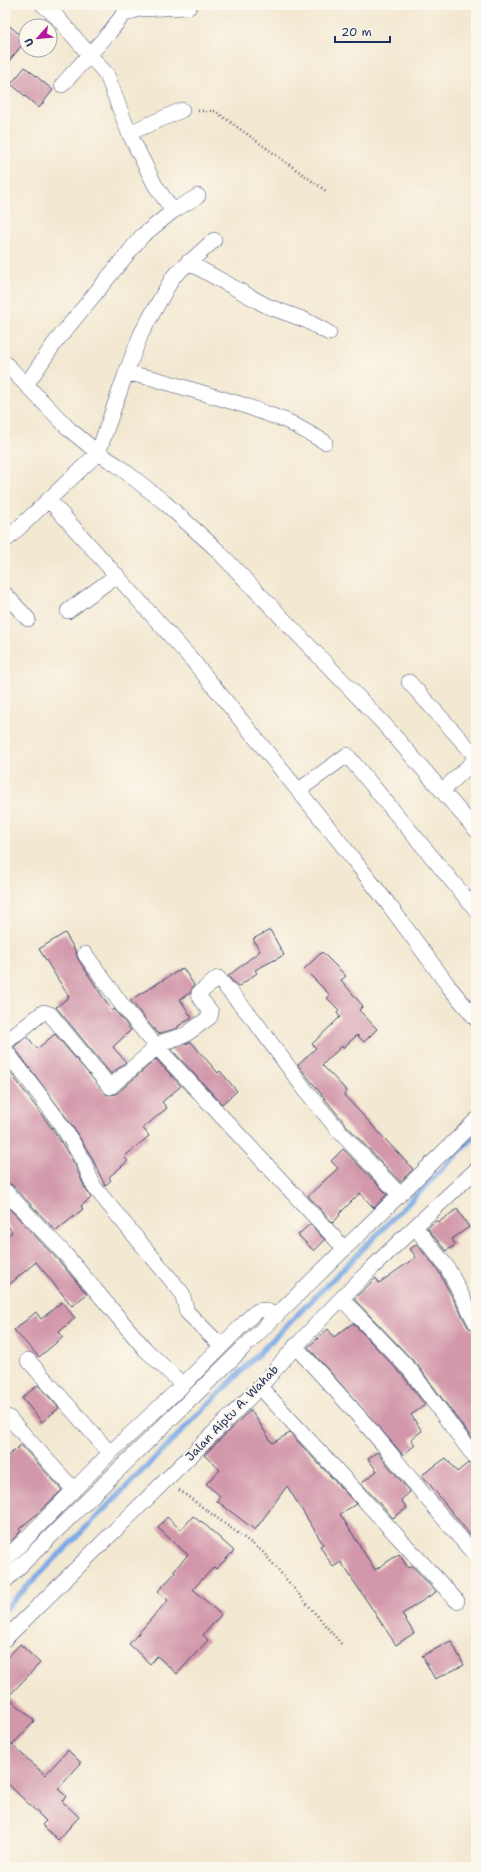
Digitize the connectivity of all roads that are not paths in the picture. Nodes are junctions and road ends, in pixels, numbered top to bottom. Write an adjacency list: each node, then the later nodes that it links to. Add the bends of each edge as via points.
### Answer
1 (43, 5): 3 (street, via 56,16)
2 (190, 7): 3 (street, via 130,11 123,14)
3 (88, 54): 4 (street); 6 (street, via 107,75)
4 (62, 85)
5 (182, 110): 6 (street)
6 (129, 133): 8 (street, via 155,185)
7 (198, 196): 8 (street)
8 (173, 211): 14 (street, via 142,236 71,321)
9 (214, 240): 10 (street)
10 (188, 262): 11 (street, via 267,306 305,320); 13 (street, via 169,283 141,334)
11 (329, 333)
12 (5, 363): 14 (street)
13 (126, 373): 15 (street, via 240,404 287,421); 16 (street)
14 (26, 385): 16 (street, via 69,429)
15 (325, 442)
16 (98, 453): 17 (street); 25 (street, via 164,502 214,547 383,723)
17 (49, 500): 18 (street); 19 (street)
18 (5, 541)
19 (116, 575): 21 (street); 24 (street, via 193,662)
20 (5, 594): 22 (street)
21 (68, 611)
22 (28, 619)
23 (409, 682): 25 (street, via 472,750 474,756 473,762)
24 (299, 790): 27 (street, via 347,755); 29 (street)
25 (442, 791): 26 (street)
26 (476, 830)
27 (476, 910)
28 (85, 954): 31 (street)
29 (476, 1019)
30 (5, 1043): 31 (street, via 40,1014 50,1014 110,1087)
31 (157, 1047): 36 (street, via 166,1040 186,1036 210,1017 211,1012 199,994 216,978 221,980 330,1121); 38 (street)
32 (5, 1050): 42 (street, via 64,1130 82,1158 95,1188 182,1293 186,1312)
33 (476, 1120): 36 (street)
34 (476, 1170): 37 (street, Jalan Aiptu A. Wahab)
35 (5, 1191): 45 (street, via 65,1254 144,1348)
36 (400, 1194): 38 (street)
37 (415, 1227): 39 (street, Jalan Aiptu A. Wahab); 41 (street, via 447,1268)
38 (344, 1248): 40 (street)
39 (342, 1299): 43 (street, Jalan Aiptu A. Wahab); 49 (street, via 411,1371)
40 (275, 1315): 42 (street, via 265,1310 256,1311); 53 (street)
41 (476, 1323)
42 (221, 1346): 45 (street)
43 (295, 1346): 46 (street, Jalan Aiptu A. Wahab); 51 (street)
44 (28, 1360): 48 (street)
45 (183, 1385): 48 (street)
46 (260, 1387): 54 (street); 55 (street, Jalan Aiptu A. Wahab)
47 (5, 1416): 50 (street)
48 (110, 1453): 50 (street)
49 (476, 1459)
50 (74, 1490): 52 (street)
51 (476, 1556)
52 (5, 1560)
53 (5, 1580)
54 (457, 1601)
55 (5, 1639)

